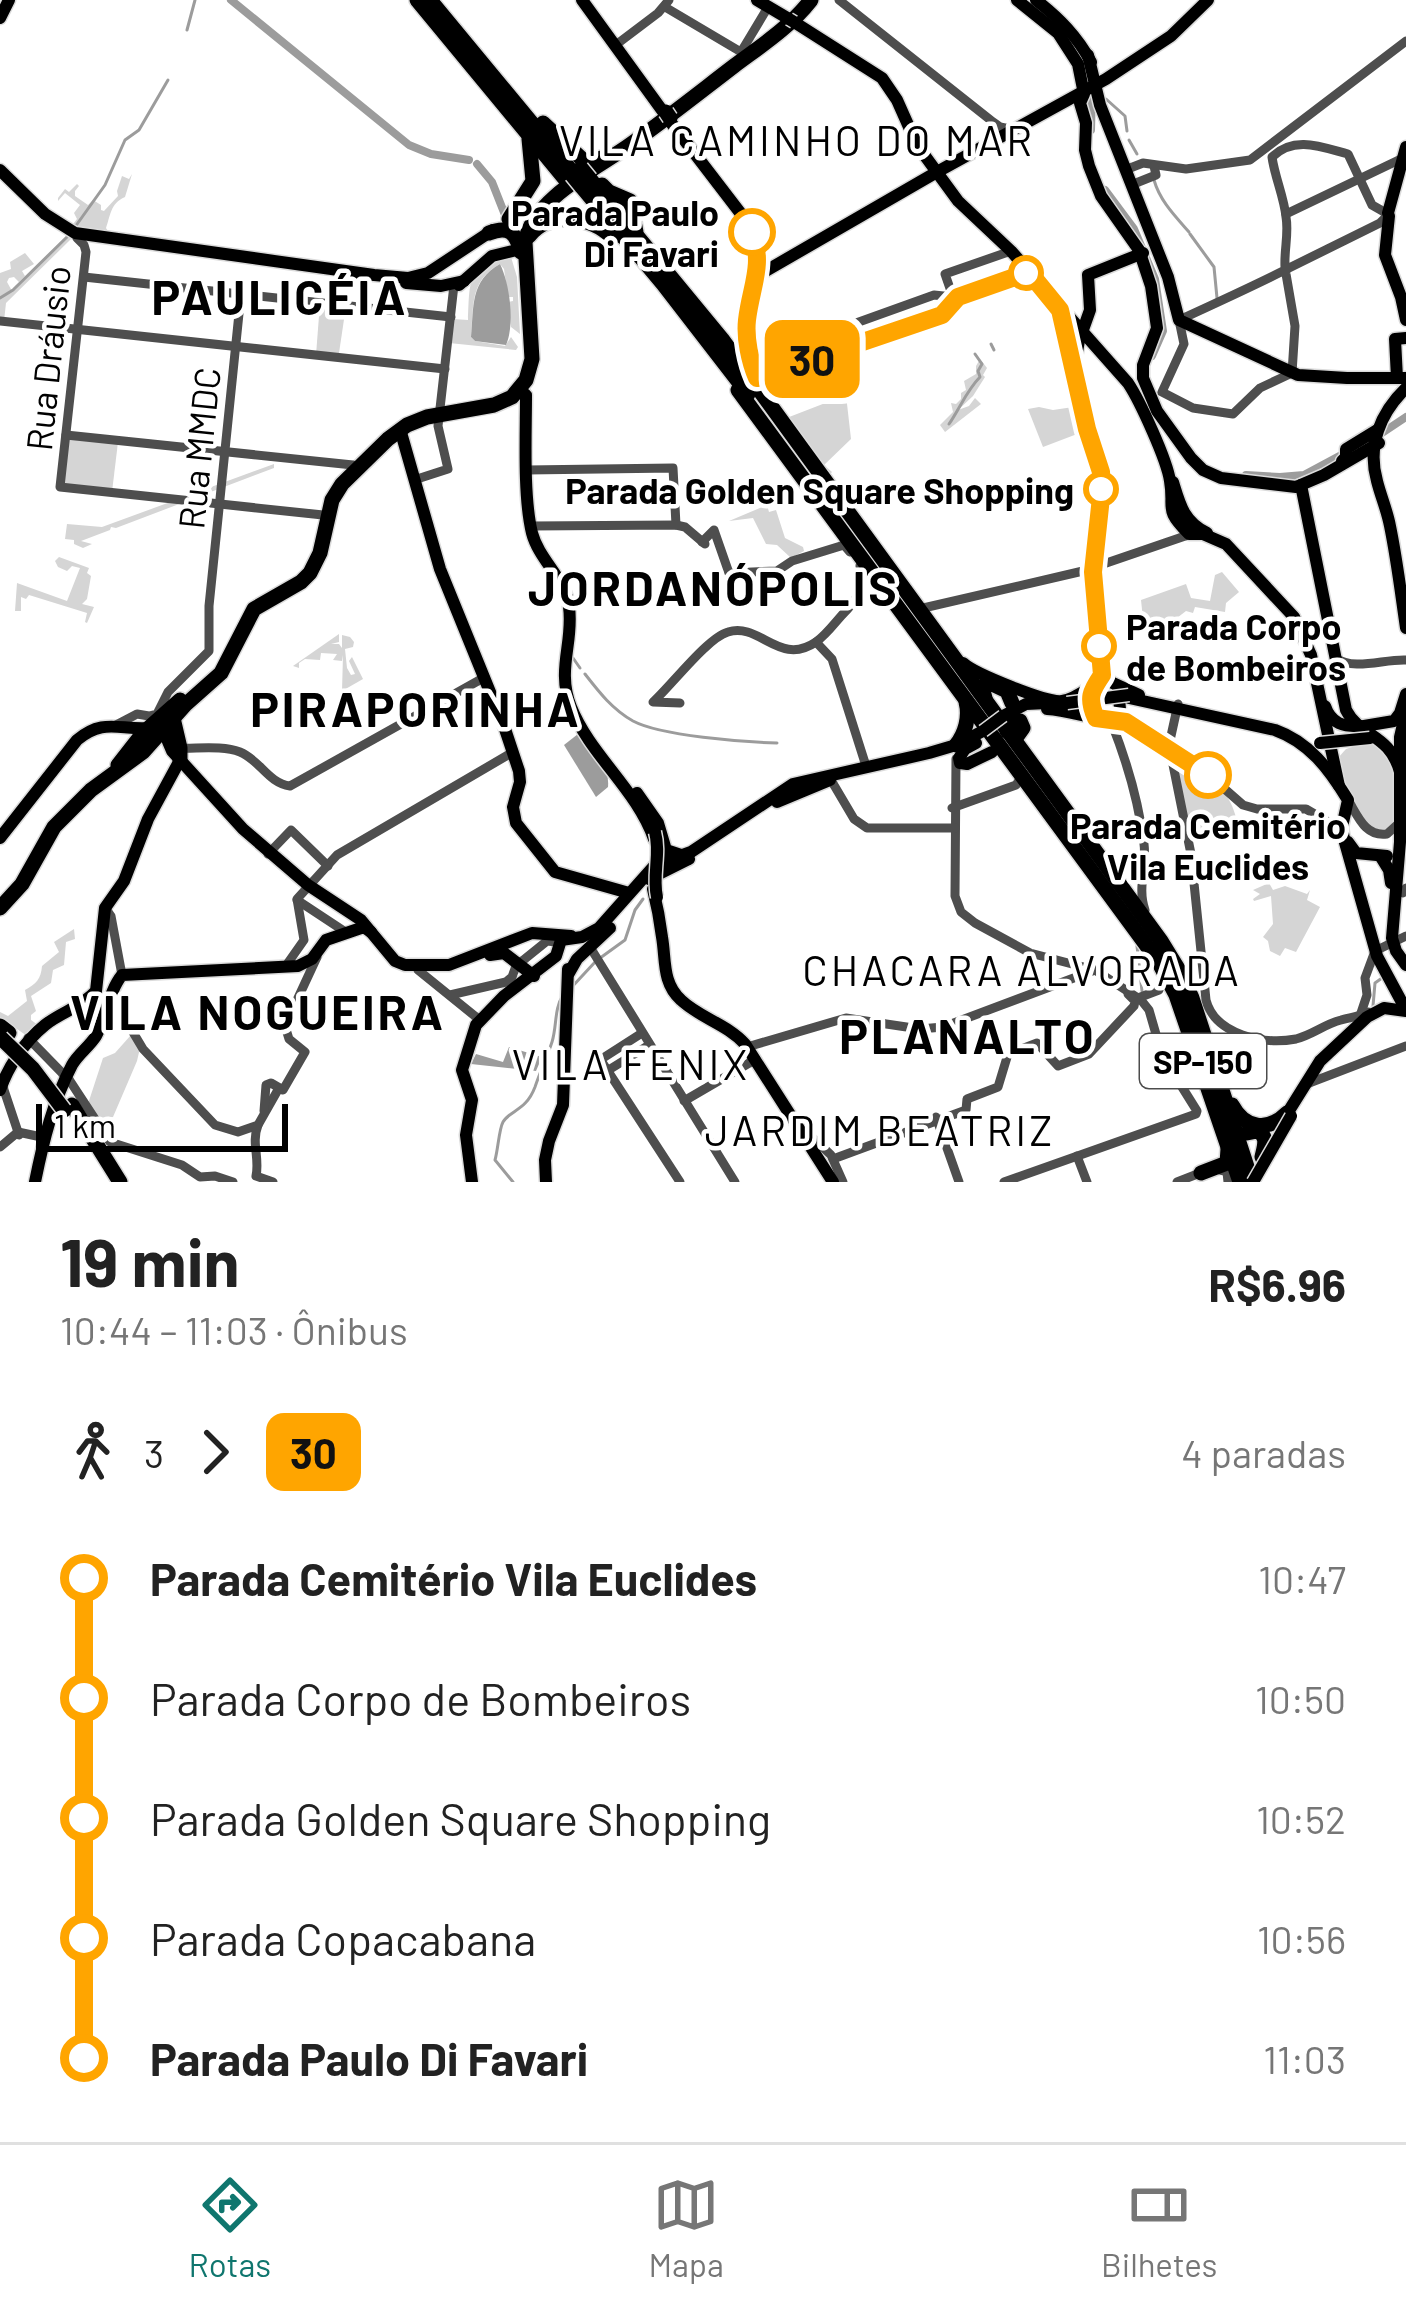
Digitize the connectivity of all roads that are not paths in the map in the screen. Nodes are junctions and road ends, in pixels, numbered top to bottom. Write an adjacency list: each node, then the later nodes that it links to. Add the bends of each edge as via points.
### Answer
1 (8, 0): 13 (main road)
2 (417, 0): 15 (highway, SP-150)
3 (428, 0): 19 (highway, SP-150); 24 (highway, SP-150)
4 (441, 0): 24 (highway, SP-150)
5 (584, 0): 17 (main road)
6 (809, 0): 14 (highway); 18 (highway)
7 (839, 0): 25 (street, via 1000,128)
8 (1018, 0): 21 (main road, via 1068,43)
9 (1208, 0): 21 (main road)
10 (1040, 1): 21 (main road, via 1088,55)
11 (667, 3): 17 (street); 18 (street)
12 (763, 3): 14 (main road); 18 (street)
13 (0, 16)
14 (791, 21): 18 (highway, via 772,42); 29 (main road, via 874,71)
15 (448, 38): 19 (highway); 24 (highway, SP-150)
16 (1406, 41): 27 (street, via 1263,156)
17 (619, 49): 23 (main road)
18 (749, 51): 20 (highway); 32 (highway)
19 (480, 64): 32 (highway, SP-150)
20 (716, 81): 22 (highway); 32 (highway)
21 (1094, 91): 25 (main road); 28 (main road); 44 (main road, via 1080,104 1090,171)
22 (692, 104)
23 (668, 116): 32 (highway); 47 (main road, via 743,213 758,239)
24 (533, 125): 32 (highway, SP-150); 37 (highway, via 532,181)
25 (1015, 130): 29 (main road)
26 (1404, 152): 31 (street); 35 (main road)
27 (1151, 168): 28 (street); 33 (street)
28 (1125, 170): 33 (main road)
29 (938, 171): 42 (main road); 47 (main road); 48 (main road)
30 (0, 173): 38 (main road, via 36,213)
31 (1360, 177): 34 (street); 34 (street, via 1348,154 1314,143 1281,148 1272,158); 35 (street)
32 (573, 179): 37 (main road); 39 (highway, SP-150, via 614,208); 39 (highway, via 596,176 632,204); 40 (highway, SP-150); 41 (highway, via 529,226); 86 (highway, SP-150, via 724,361); 86 (highway, SP-150, via 709,337)
33 (1131, 185): 55 (main road)
34 (1286, 214): 46 (street)
35 (1385, 215): 36 (street); 46 (street); 56 (main road, via 1384,252)
36 (1406, 219)
37 (502, 223): 41 (highway); 43 (main road)
38 (72, 235): 45 (main road, via 408,278); 49 (street, Rua Dráusio, via 86,250); 50 (main road, via 350,277)
39 (644, 245): 66 (highway, SP-150)
40 (622, 246): 41 (highway, via 579,220 544,223); 86 (highway, SP-150)
41 (521, 250): 50 (main road, via 492,256); 64 (highway)
42 (1011, 250): 48 (main road); 52 (street, via 945,274)
43 (460, 253): 45 (main road); 50 (main road)
44 (1142, 253): 59 (main road, via 1088,274); 78 (main road, via 1157,322 1142,374 1156,411 1203,470)
45 (438, 267): 50 (main road)
46 (1286, 270): 53 (street); 65 (street)
47 (762, 271): 66 (street, via 747,321); 66 (main road, via 744,329)
48 (1030, 271): 52 (street); 59 (main road); 59 (main road)
49 (84, 277): 51 (street); 58 (street, Rua Dráusio)
50 (454, 282): 54 (street)
51 (241, 294): 54 (street); 62 (street, Rua MMDC)
52 (954, 298): 66 (street, via 935,294); 66 (street, via 942,315)
53 (1204, 309): 55 (street); 60 (street)
54 (451, 317): 63 (street)
55 (1179, 320): 60 (main road); 65 (street, via 1184,344 1161,392 1191,408 1233,414)
56 (1406, 320)
57 (0, 321): 58 (street)
58 (78, 329): 62 (street); 71 (street, Rua Dráusio)
59 (1077, 332): 80 (main road, via 1137,397); 80 (main road, via 1138,392 1172,477); 87 (main road, via 1087,429 1101,476)
60 (1213, 335): 65 (main road)
61 (1401, 339): 67 (main road)
62 (236, 346): 63 (street); 73 (street, Rua MMDC)
63 (445, 369): 69 (street)
64 (530, 372): 68 (highway); 76 (main road)
65 (1292, 372): 67 (main road)
66 (757, 374): 79 (highway, SP-150)
67 (1404, 384): 72 (main road)
68 (520, 390): 69 (highway, via 500,404); 76 (main road)
69 (440, 412): 70 (highway); 75 (highway, via 398,424); 77 (street, via 448,470)
70 (400, 430): 77 (main road); 109 (highway, via 339,488 310,573 254,609 221,673)
71 (66, 435): 73 (street); 81 (street, Rua Dráusio, via 60,487)
72 (1376, 440): 74 (main road); 74 (main road); 88 (main road); 90 (main road)
73 (224, 452): 75 (street); 81 (street, Rua MMDC)
74 (1347, 453): 78 (main road)
75 (353, 465): 82 (highway)
76 (530, 470): 83 (street, via 675,470); 84 (main road)
77 (414, 480): 94 (main road)
78 (1293, 484): 93 (main road)
79 (832, 491): 86 (highway); 89 (highway, SP-150)
80 (1174, 503): 85 (main road, via 1172,513)
81 (219, 504): 82 (street); 109 (street, Rua MMDC, via 208,654 157,714 137,714)
82 (323, 515): 109 (highway, via 308,567 250,605 213,674)
83 (676, 524): 84 (street); 86 (street, via 710,537 729,573)
84 (534, 526): 122 (main road, via 575,605 576,703); 122 (main road, via 568,602 563,671 570,704)
85 (1191, 532): 87 (street); 93 (main road, via 1226,544 1293,616 1311,655)
86 (860, 561): 89 (highway, SP-150); 89 (highway, SP-150); 91 (street, via 857,602); 114 (highway, SP-150)
87 (1095, 567): 89 (street); 95 (main road, via 1104,673)
88 (1406, 597)
89 (924, 622): 96 (main road, via 969,669); 98 (highway); 108 (highway, SP-150, via 956,662); 114 (highway, SP-150); 114 (highway, SP-150)
90 (1406, 628)
91 (816, 643): 99 (street, via 790,652 753,635 719,638 654,703); 113 (street, via 832,659)
92 (1406, 658): 93 (street, via 1344,660)
93 (1332, 675): 102 (main road); 106 (main road)
94 (485, 677): 109 (street, via 290,786 236,751); 111 (main road)
95 (1113, 689): 100 (main road, bridge); 100 (main road, bridge); 101 (main road); 104 (main road, via 1091,698); 105 (main road, via 1120,709)
96 (1033, 693): 100 (main road); 108 (main road, via 1019,694)
97 (1406, 694): 103 (main road)
98 (966, 702): 108 (highway); 108 (highway, via 961,739)
99 (680, 703)
100 (1068, 703): 108 (main road); 108 (main road, via 1028,703)
101 (1178, 706): 107 (main road, bridge, via 1276,726 1311,742); 110 (street); 117 (main road, via 1290,736)
102 (1346, 711): 106 (main road, via 1344,722); 107 (main road)
103 (1403, 712): 107 (main road, via 1390,730); 115 (main road)
104 (1096, 718): 105 (main road); 108 (main road, via 1072,711)
105 (1113, 720): 110 (street); 155 (street, via 1147,850 1143,904)
106 (1332, 723): 107 (main road); 112 (main road)
107 (1370, 734): 112 (main road, via 1338,735); 115 (main road, via 1393,753)
108 (988, 735): 113 (main road); 114 (highway); 116 (main road); 119 (highway, SP-150); 123 (street)
109 (152, 738): 120 (highway); 120 (highway); 129 (main road, via 107,730 74,739); 130 (main road, via 148,819); 131 (main road); 139 (main road, via 144,817)
110 (1171, 750): 126 (street, via 1251,808 1306,809); 162 (street, via 1210,1014 1267,1039)
111 (513, 752): 134 (street); 137 (main road, via 520,778 513,812 522,832 556,873)
112 (1331, 754): 117 (main road)
113 (866, 766): 116 (main road)
114 (1018, 771): 119 (highway, SP-150); 119 (highway); 123 (street, via 986,799); 127 (highway); 171 (highway, SP-150, via 1156,942); 204 (highway, SP-150, via 1164,959)
115 (1400, 772): 121 (main road)
116 (825, 780): 118 (main road); 125 (street, via 863,826)
117 (1339, 786): 124 (main road)
118 (785, 794): 133 (main road); 133 (main road, via 690,859)
119 (1046, 798): 127 (highway, SP-150); 155 (highway, SP-150)
120 (79, 799): 138 (highway)
121 (1403, 803): 124 (street, via 1385,835); 132 (main road)
122 (642, 806): 133 (main road, via 658,823); 145 (main road, bridge, via 660,840)
123 (957, 806): 125 (street)
124 (1345, 808): 126 (main road)
125 (954, 828): 150 (street, via 955,896 963,915 1030,953)
126 (1342, 830): 132 (main road, via 1355,852); 142 (main road, via 1352,878)
127 (1066, 836): 155 (highway, SP-150)
128 (146, 837): 130 (main road)
129 (0, 838)
130 (137, 853): 139 (main road)
131 (268, 854): 134 (street, via 291,830); 135 (main road)
132 (1399, 856): 136 (main road); 142 (main road); 142 (main road)
133 (658, 865): 137 (main road); 143 (main road); 145 (main road)
134 (328, 866): 135 (street)
135 (304, 891): 140 (street); 140 (main road, via 357,916); 148 (street, via 302,945)
136 (1405, 893)
137 (625, 895): 143 (main road)
138 (1, 906)
139 (106, 911): 153 (street); 167 (main road, via 91,992)
140 (360, 931): 144 (main road, via 326,940); 151 (main road, via 395,961)
141 (520, 938): 143 (main road, via 534,932); 146 (main road, via 508,946); 147 (main road)
142 (1391, 943): 149 (main road); 161 (main road); 162 (street, via 1365,978)
143 (595, 944): 152 (main road); 152 (main road, via 562,939); 166 (street)
144 (319, 952): 148 (main road); 179 (street, via 286,1026 304,1052 278,1087 266,1087)
145 (668, 957): 170 (main road, via 679,990)
146 (515, 960): 147 (main road, via 499,952); 152 (street, via 549,940); 154 (main road); 156 (street)
147 (460, 965): 151 (main road)
148 (285, 967): 153 (main road)
149 (1406, 968)
150 (1087, 970): 158 (street); 160 (street)
151 (424, 971): 157 (street)
152 (568, 973): 154 (main road, via 556,958); 195 (main road, via 563,1106 548,1141)
153 (122, 975): 159 (main road)
154 (533, 975): 156 (main road); 163 (main road)
155 (1170, 983): 158 (street); 171 (highway, SP-150); 183 (highway, SP-150)
156 (507, 987): 157 (street); 163 (main road)
157 (454, 996): 163 (street)
158 (1130, 996): 177 (street, via 1103,1043 1086,1056 1060,1066 1039,1043 1008,1054 1001,1085); 186 (street, via 1148,1008 1162,1055 1196,1114)
159 (113, 1002): 175 (main road, via 75,1060); 179 (street, via 143,1049 215,1125 238,1132)
160 (1008, 1003): 164 (street); 164 (street)
161 (1404, 1007): 162 (main road); 162 (street, via 1382,1005); 173 (main road, via 1376,1015)
162 (1362, 1018): 173 (main road)
163 (480, 1020): 194 (main road, via 464,1070 475,1099)
164 (931, 1028): 170 (street, via 846,1018)
165 (2, 1034): 175 (highway, bridge)
166 (642, 1034): 168 (street); 172 (street, via 603,1058)
167 (29, 1039): 174 (main road, via 6,1065); 175 (street)
168 (649, 1045): 172 (street); 176 (street)
169 (1406, 1046): 173 (street)
170 (752, 1047): 176 (street); 181 (main road); 198 (main road)
171 (1212, 1069): 178 (highway, via 1243,1120 1260,1126); 183 (highway, SP-150); 204 (highway, SP-150)
172 (607, 1071): 196 (street)
173 (1306, 1084): 178 (main road); 185 (main road)
174 (1, 1091): 180 (street)
175 (68, 1094): 182 (main road, via 55,1100); 190 (highway); 191 (highway); 192 (street, via 108,1141)
176 (684, 1101): 197 (street)
177 (937, 1118): 187 (street); 199 (street)
178 (1285, 1118): 185 (main road, bridge); 204 (main road, bridge)
179 (258, 1125): 193 (street, via 256,1176)
180 (17, 1134): 182 (street); 184 (street)
181 (809, 1134): 187 (street); 198 (main road)
182 (45, 1139): 189 (main road)
183 (1238, 1144): 185 (highway, via 1260,1132); 188 (highway, via 1228,1162); 203 (highway); 204 (highway, SP-150)
184 (0, 1149)
185 (1269, 1152): 204 (main road, bridge); 205 (main road)
186 (1077, 1156): 200 (street); 201 (street)
187 (832, 1157): 198 (street)
188 (1202, 1173): 202 (street); 203 (street, via 1223,1169)
189 (35, 1182)
190 (109, 1182)
191 (120, 1182)
192 (233, 1182)
193 (274, 1182)
194 (474, 1182)
195 (546, 1182)
196 (679, 1182)
197 (735, 1182)
198 (839, 1182)
199 (959, 1182)
200 (1004, 1182)
201 (1087, 1182)
202 (1177, 1182)
203 (1229, 1182)
204 (1248, 1182)
205 (1263, 1182)

